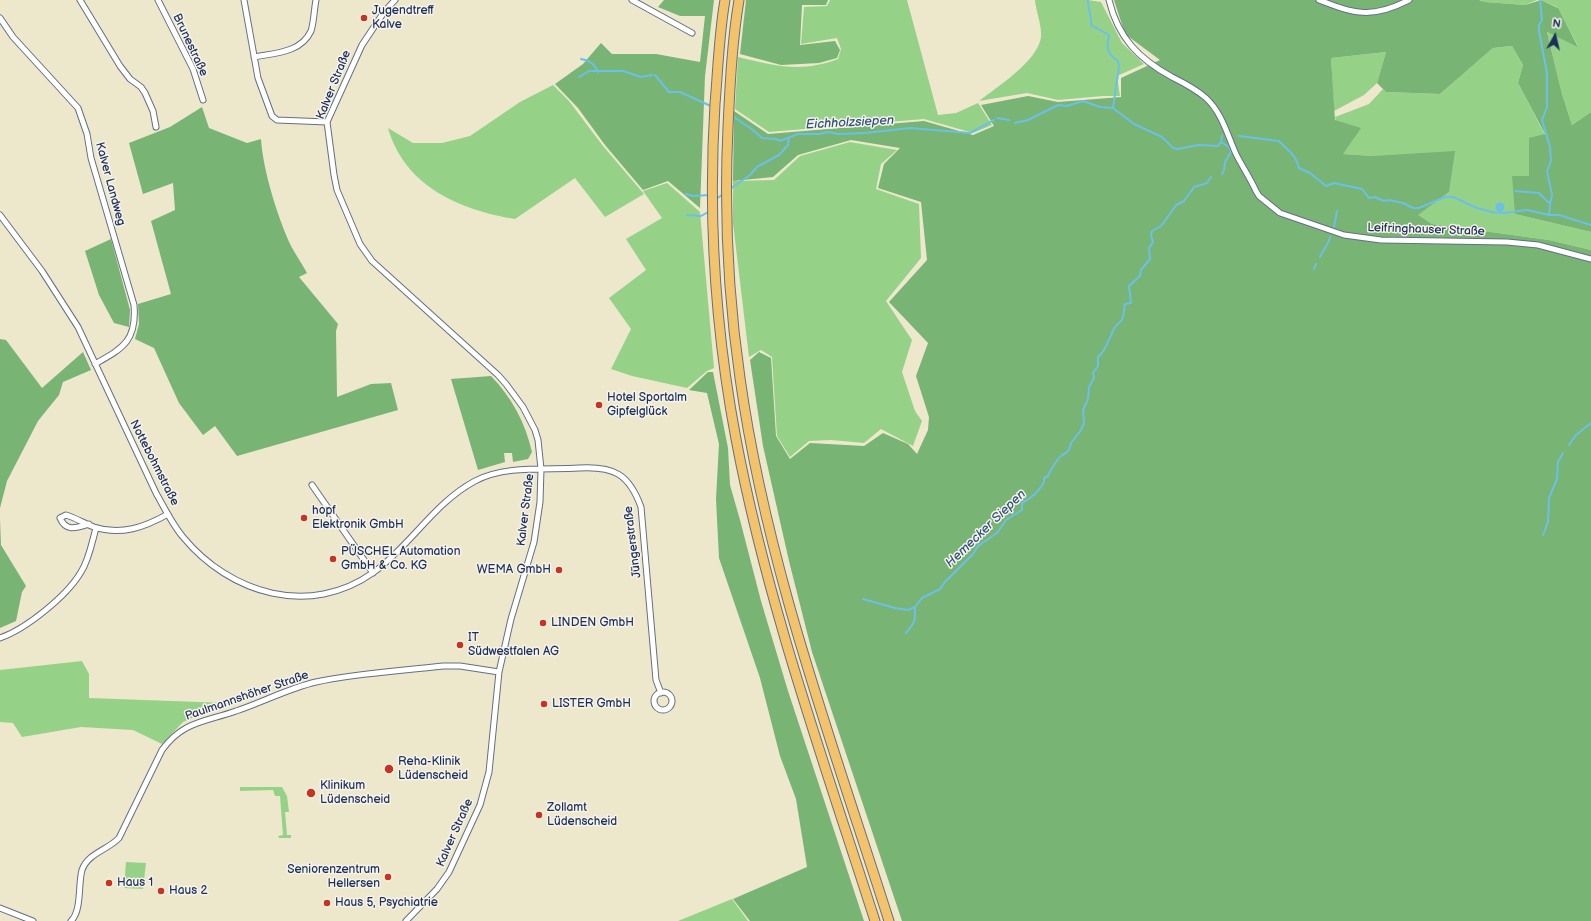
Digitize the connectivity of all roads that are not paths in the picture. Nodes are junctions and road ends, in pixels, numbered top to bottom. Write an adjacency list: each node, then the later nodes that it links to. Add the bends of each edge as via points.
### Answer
1 (80, 0): 17 (street, via 120,66 145,93 153,111)
2 (158, 0): 15 (street, Brunestraße, via 193,69)
3 (244, 0): 14 (street)
4 (316, 0): 14 (street, via 311,30 298,46 287,51)
5 (395, 0): 16 (street, Kalver Straße, via 362,44)
6 (632, 0): 13 (street)
7 (725, 0): 34 (highway, via 712,162 714,266 726,381 753,516 778,614)
8 (739, 0): 35 (highway, via 730,80 726,164 727,253 740,379 759,479 785,588)
9 (1109, 0): 19 (street, Leifringhauser Straße, via 1119,29 1134,48 1154,66 1197,91 1218,112 1256,191 1280,212 1344,235 1380,240 1507,242 1538,246)
10 (1319, 0): 11 (street, via 1356,13 1376,12)
11 (1409, 0)
12 (0, 18): 20 (street, Kalver Landweg, via 78,108 134,305 135,320 132,334 119,350)
13 (692, 33)
14 (254, 57): 16 (street, via 258,78 272,116 277,120)
15 (203, 100)
16 (327, 122): 21 (street, Kalver Straße, via 337,190 363,249 372,261 506,384 523,407 535,430)
17 (156, 127)
18 (0, 215): 20 (street, Nottebohmstraße, via 42,271 74,321)
19 (1591, 259)
20 (95, 364): 23 (street, Nottebohmstraße)
21 (541, 469): 26 (street, Nottebohmstraße, via 509,471 476,481 460,490); 28 (street, Kalver Straße, via 540,502 534,542 511,619); 29 (street, Jüngerstraße, via 595,467 611,470 625,478 636,493 641,507 656,680)
22 (312, 485): 26 (street)
23 (168, 514): 25 (street, via 136,529 116,531); 26 (street, Nottebohmstraße, via 182,536 205,560 228,576 260,591 288,596 308,596 350,585)
24 (89, 524): 24 (street, via 66,515 60,518 68,528); 25 (street)
25 (96, 528): 27 (street, via 82,572 28,624)
26 (373, 572)
27 (0, 638)
28 (499, 672): 32 (street, Paulmannshöher Straße, via 443,666 314,682 186,727 162,750 119,838 108,848 92,856 84,865 77,907); 33 (street, Kalver Straße, via 488,772 480,805 449,872 437,889)
29 (660, 693)
30 (0, 908): 31 (street)
31 (33, 921)
32 (71, 921)
33 (406, 921)
34 (875, 921)
35 (889, 921)

